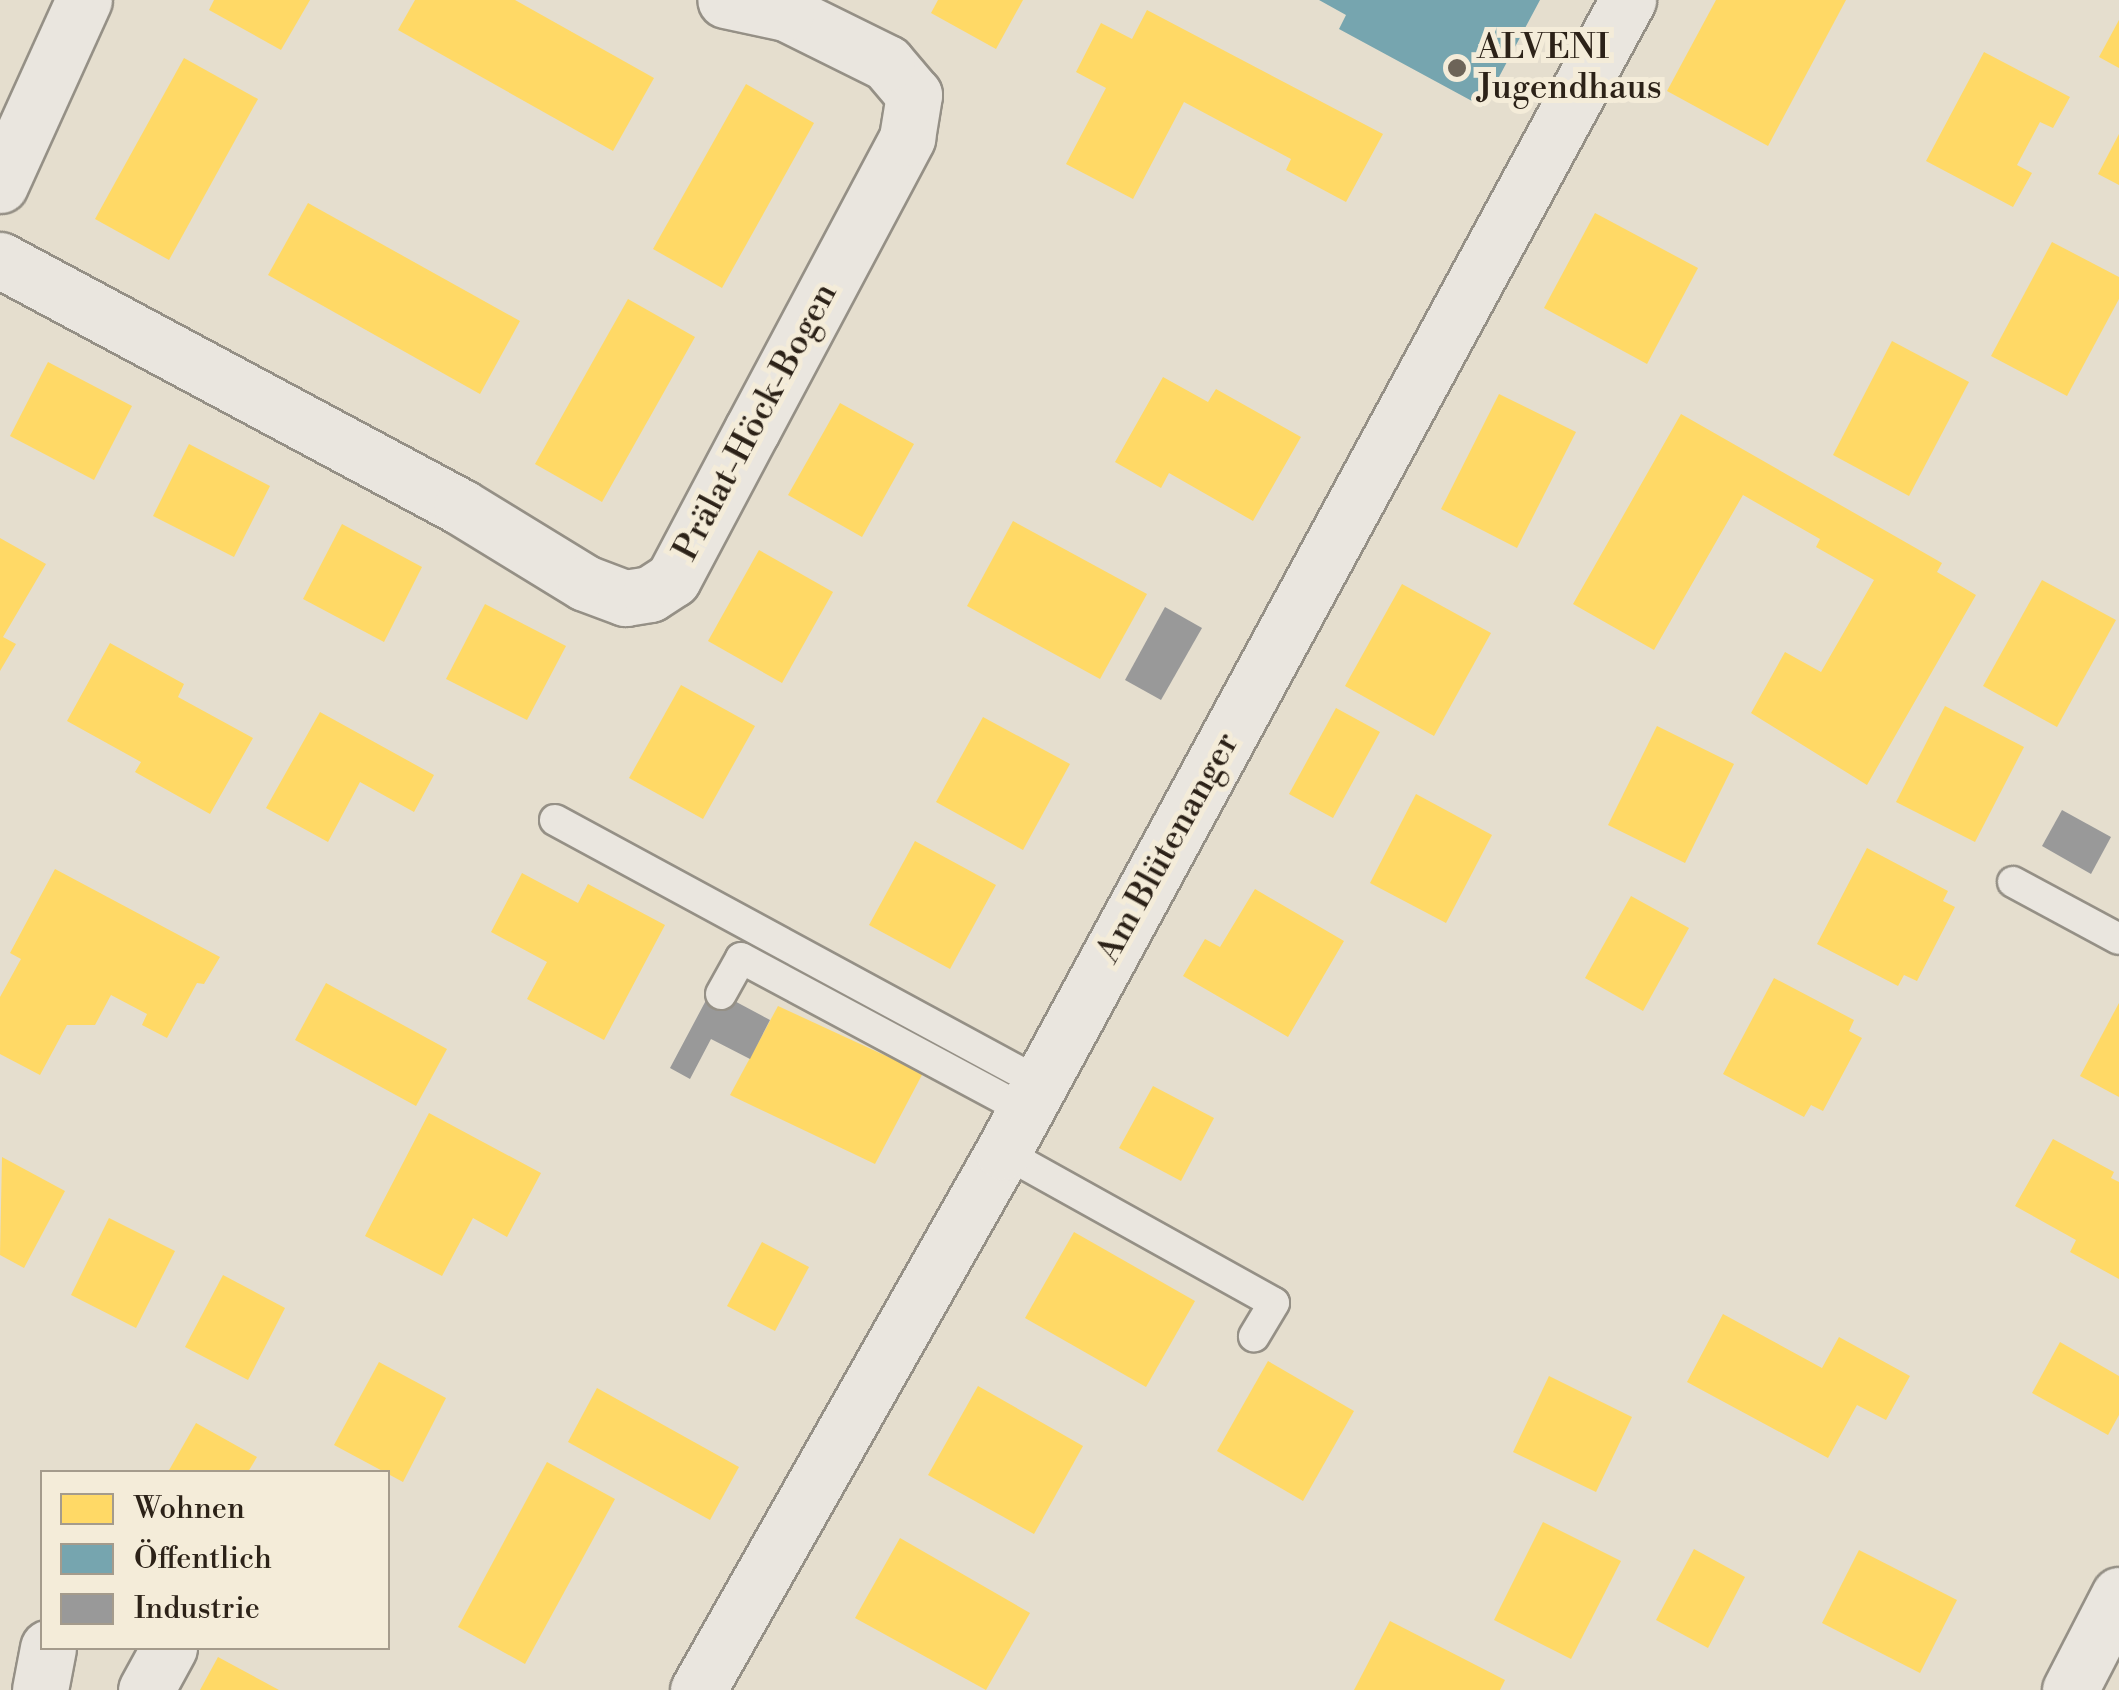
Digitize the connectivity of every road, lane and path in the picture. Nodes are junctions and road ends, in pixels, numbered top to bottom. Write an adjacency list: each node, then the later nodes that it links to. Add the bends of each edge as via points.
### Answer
1 (84, 0): 4 (street)
2 (725, 0): 5 (street, Prälat-Höck-Bogen, via 786,13 887,63 914,94 907,138 673,579 650,594 626,598 585,583 368,456)
3 (1628, 0): 10 (street, Am Blütenanger)
4 (0, 184)
5 (0, 260)
6 (555, 820): 10 (lane)
7 (2013, 882): 8 (lane)
8 (2119, 939)
9 (721, 994): 10 (lane, via 741,958)
10 (1023, 1115): 11 (lane, via 1274,1302); 17 (street, Am Blütenanger)
11 (1254, 1336)
12 (2119, 1594): 18 (street)
13 (48, 1650): 15 (street)
14 (169, 1650): 16 (street)
15 (40, 1690)
16 (146, 1690)
17 (698, 1690)
18 (2070, 1690)

